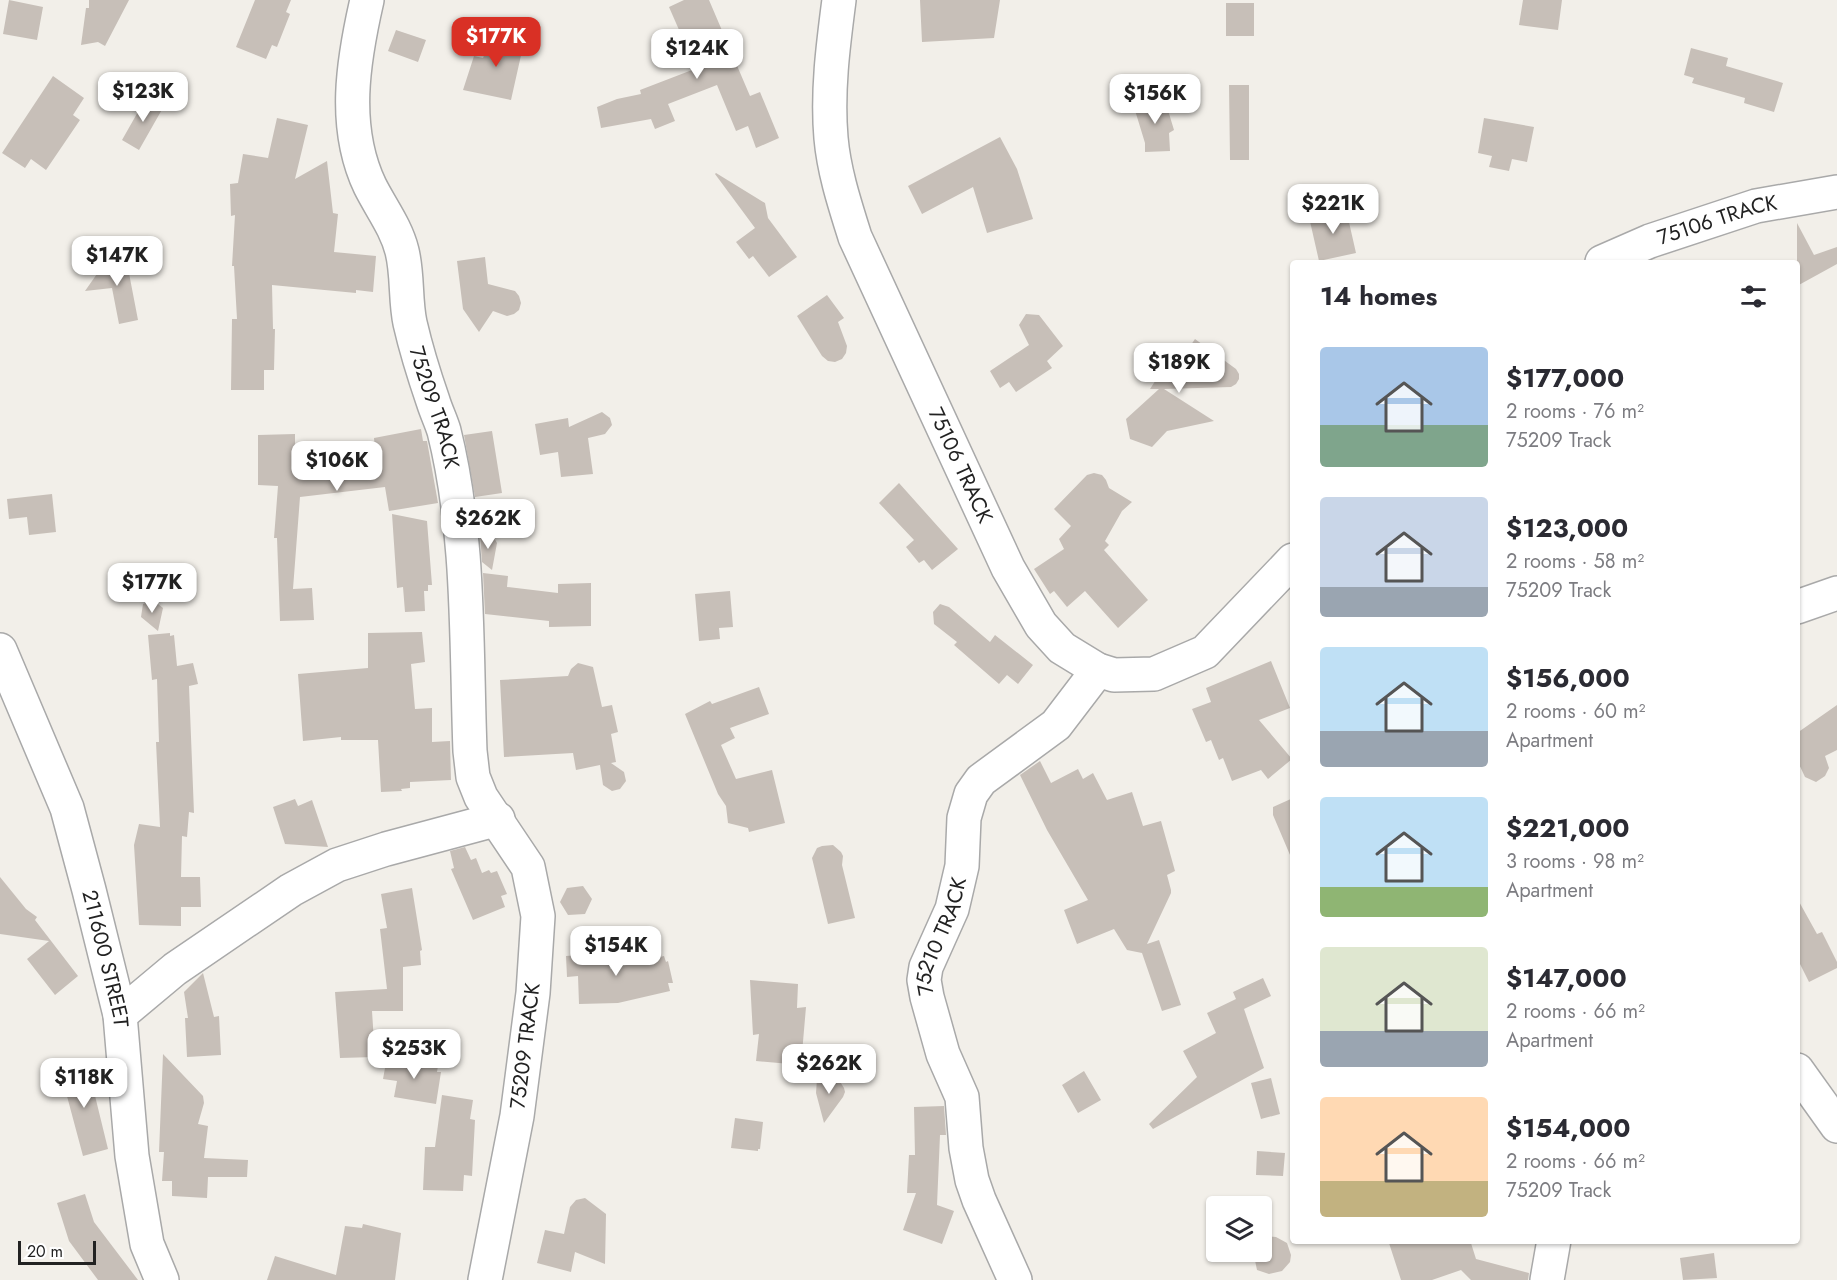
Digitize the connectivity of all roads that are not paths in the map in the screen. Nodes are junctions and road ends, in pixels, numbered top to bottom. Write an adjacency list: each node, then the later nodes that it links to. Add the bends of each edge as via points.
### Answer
1 (367, 0): 10 (street, 75209 TRACK, via 351,105 356,141 370,186 402,250 409,320 443,429 462,543 473,777 481,797)
2 (839, 0): 9 (street, 75106 TRACK, via 829,91 831,140 841,194 855,237 1008,568 1041,625 1062,648)
3 (1837, 192): 4 (street, 75106 TRACK, via 1756,206 1650,241)
4 (1607, 260)
5 (1290, 563): 9 (street, 75106 TRACK, via 1205,652 1154,674 1114,675)
6 (1837, 593): 7 (street)
7 (1800, 607)
8 (0, 650): 11 (street, 211600 STREET, via 67,808)
9 (1098, 670): 17 (street, 75210 TRACK, via 1056,725 981,780 971,794 952,909 924,980 943,1054 962,1097 972,1180)
10 (498, 819): 11 (street, via 337,865 291,890 175,969); 16 (street, 75209 TRACK, via 528,867 538,916 517,1116)
11 (120, 1015): 15 (street, 211600 STREET, via 132,1156 147,1244)
12 (1800, 1075): 13 (street)
13 (1837, 1126)
14 (1553, 1244): 18 (street)
15 (162, 1280)
16 (485, 1280)
17 (1016, 1280)
18 (1547, 1280)

